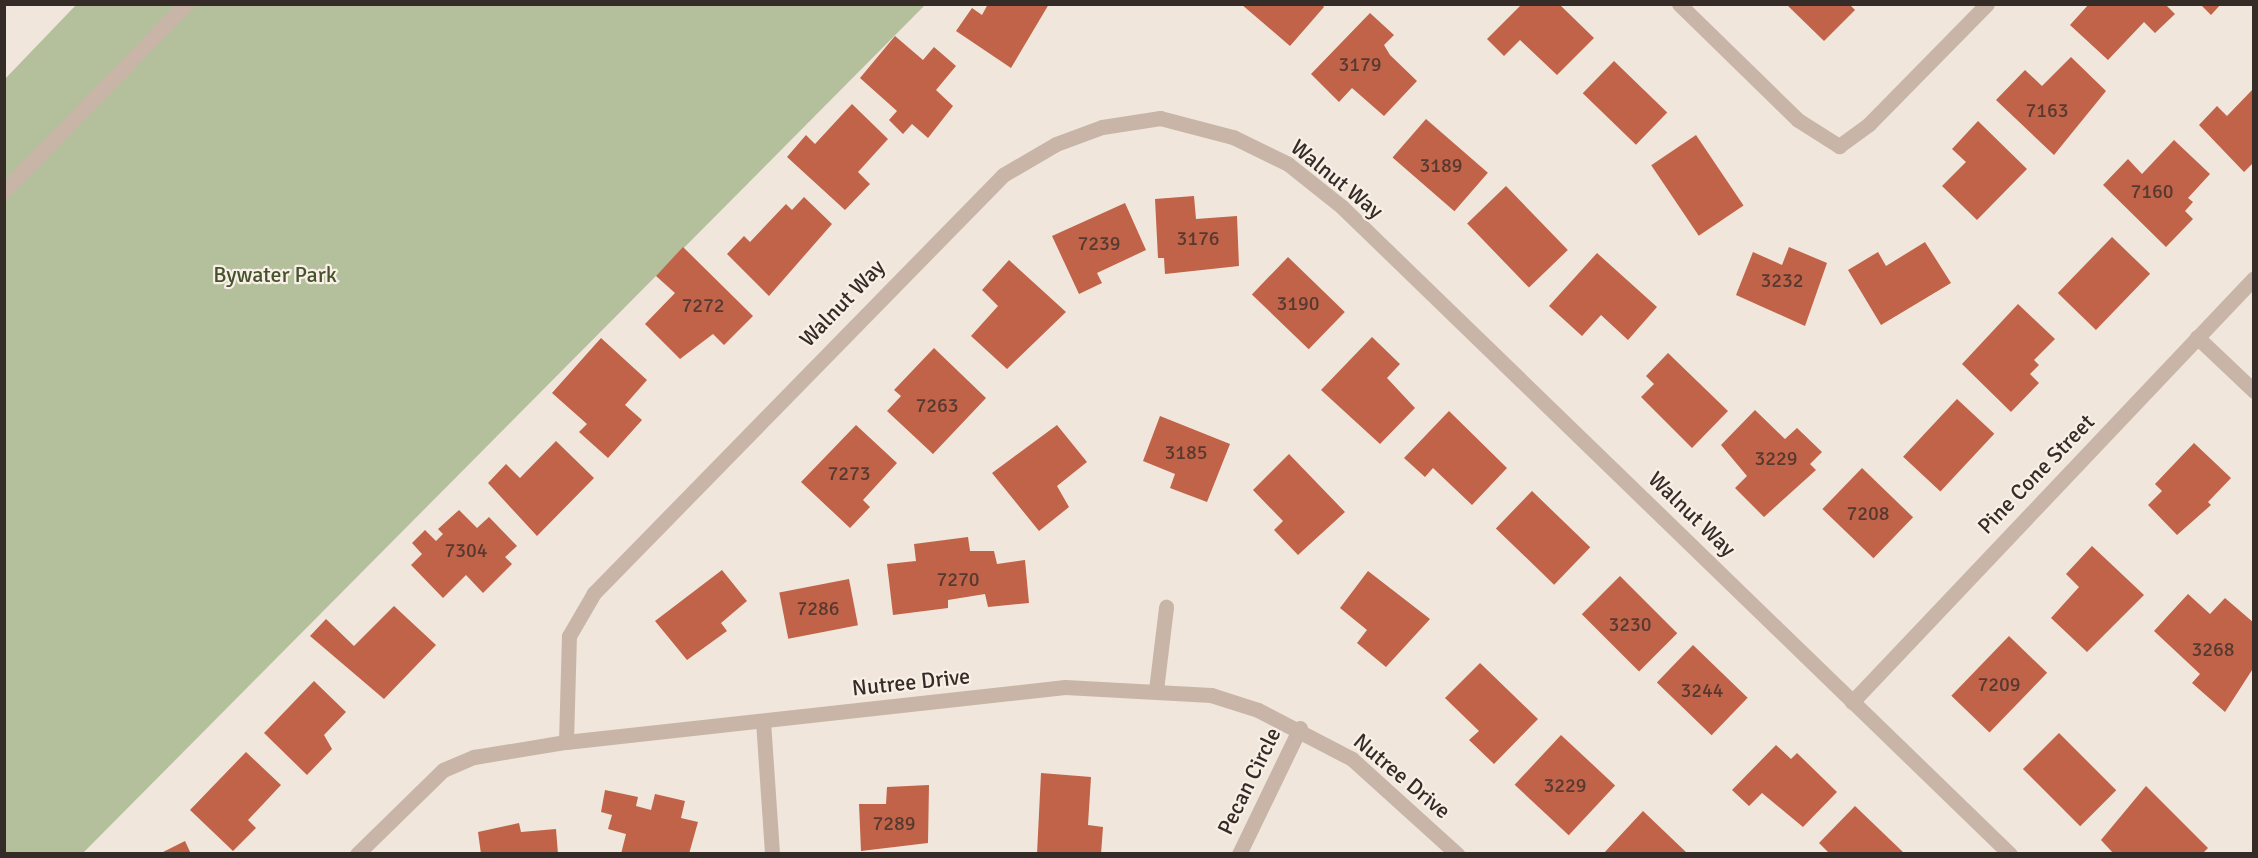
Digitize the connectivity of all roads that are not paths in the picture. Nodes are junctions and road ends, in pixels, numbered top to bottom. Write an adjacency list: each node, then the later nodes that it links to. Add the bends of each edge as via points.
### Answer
1 (186, 4): 4 (street)
2 (1679, 4): 3 (street, via 1798,120 1839,146 1869,124)
3 (1987, 4)
4 (4, 191)
5 (2253, 278): 6 (street, Pine Cone Street)
6 (2197, 337): 7 (street); 10 (street, Pine Cone Street)
7 (2253, 391)
8 (1166, 608): 9 (street)
9 (1156, 690): 11 (street, Nutree Drive, via 1065,687); 12 (street, Nutree Drive, via 1211,696)
10 (1852, 702): 13 (street, Walnut Way, via 1342,207 1288,164 1233,136 1160,118 1102,127 1003,175 594,593 569,636); 18 (street, Walnut Way)
11 (763, 721): 13 (street, Nutree Drive); 15 (street)
12 (1299, 728): 16 (street, Pecan Circle); 17 (street, Nutree Drive, via 1352,759)
13 (566, 742): 14 (street, Nutree Drive, via 474,757 443,770)
14 (357, 854)
15 (772, 854)
16 (1239, 854)
17 (1457, 854)
18 (2010, 854)

